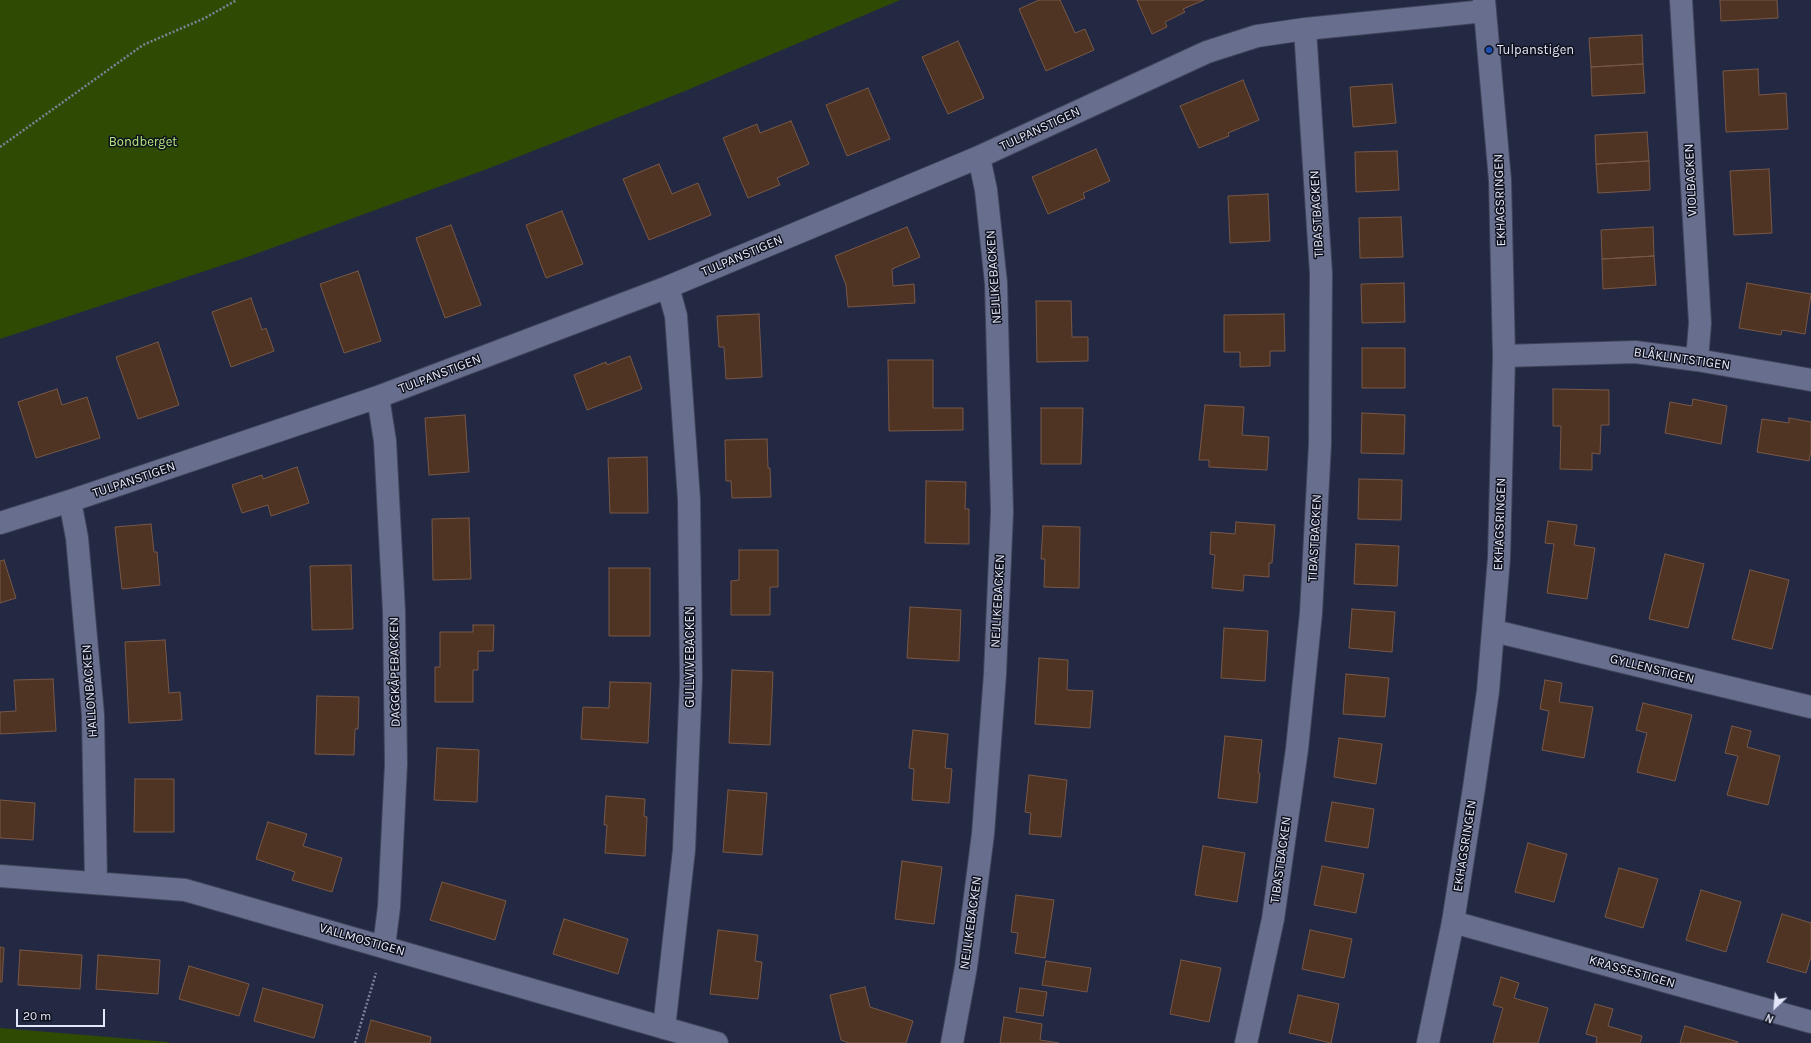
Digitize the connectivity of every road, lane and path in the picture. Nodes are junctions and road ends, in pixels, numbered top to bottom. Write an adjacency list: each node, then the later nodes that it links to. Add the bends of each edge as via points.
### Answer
1 (237, 0): 5 (path, via 205,18 143,45)
2 (1681, 0): 9 (street, VIOLBACKEN, via 1700,323)
3 (1484, 6): 4 (street, TULPANSTIGEN); 8 (street, EKHAGSRINGEN, via 1500,180)
4 (1305, 29): 6 (street, TULPANSTIGEN, via 1257,36 1207,52); 25 (street, TIBASTBACKEN, via 1321,273 1320,444 1311,613 1297,749 1273,918)
5 (0, 147)
6 (979, 157): 7 (street, TULPANSTIGEN); 24 (street, NEJLIKEBACKEN, via 986,190 996,283 1002,512 995,674 984,834 966,967)
7 (668, 287): 11 (street, TULPANSTIGEN); 21 (street, GULLVIVEBACKEN, via 676,316 689,499 691,679 684,850)
8 (1504, 356): 9 (street, BLÅKLINTSTIGEN, via 1635,352); 14 (street, EKHAGSRINGEN, via 1499,558)
9 (1697, 360): 10 (street, BLÅKLINTSTIGEN)
10 (1811, 380)
11 (378, 397): 12 (street, TULPANSTIGEN); 19 (street, DAGGKÅPEBACKEN, via 385,441 394,611 396,764 389,907)
12 (70, 501): 13 (street, TULPANSTIGEN); 17 (street, HALLONBACKEN, via 77,538 93,715)
13 (0, 522)
14 (1494, 631): 15 (street, GYLLENSTIGEN); 18 (street, EKHAGSRINGEN, via 1488,690)
15 (1811, 707)
16 (0, 876): 17 (street, VALLMOSTIGEN)
17 (96, 882): 19 (street, VALLMOSTIGEN, via 185,890)
18 (1453, 922): 20 (street, KRASSESTIGEN); 26 (street, EKHAGSRINGEN)
19 (384, 946): 21 (street, VALLMOSTIGEN); 22 (path)
20 (1811, 1022)
21 (664, 1028): 23 (street, VALLMOSTIGEN)
22 (355, 1043)
23 (717, 1043)
24 (952, 1043)
25 (1246, 1043)
26 (1428, 1043)

